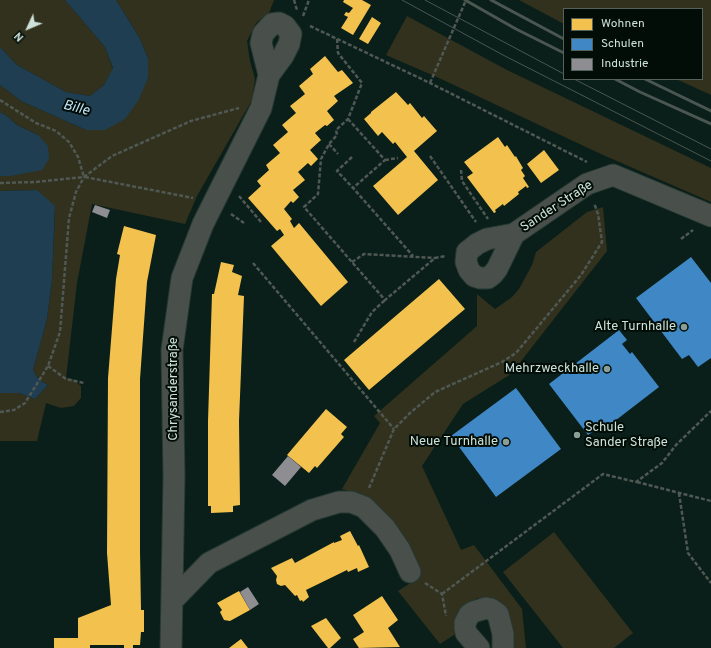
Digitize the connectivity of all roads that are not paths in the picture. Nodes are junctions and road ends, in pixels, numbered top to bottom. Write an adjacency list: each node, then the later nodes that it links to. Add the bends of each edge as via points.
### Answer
1 (269, 75): 5 (street, Chrysanderstraße, via 261,108 203,224 182,278 172,350)
2 (711, 216): 3 (street, Sander Straße, via 613,175 587,184)
3 (501, 237): 3 (street, Sander Straße, via 497,269 488,278 474,276 468,270 467,252 476,244)
4 (410, 572): 5 (street, via 400,550 385,528 364,507 351,502 339,502 312,510 209,563)
5 (172, 601): 6 (street, Chrysanderstraße)
6 (171, 648)
7 (479, 648): 8 (street, via 466,633 465,623 473,612 486,608 498,614 503,634)
8 (503, 648)

